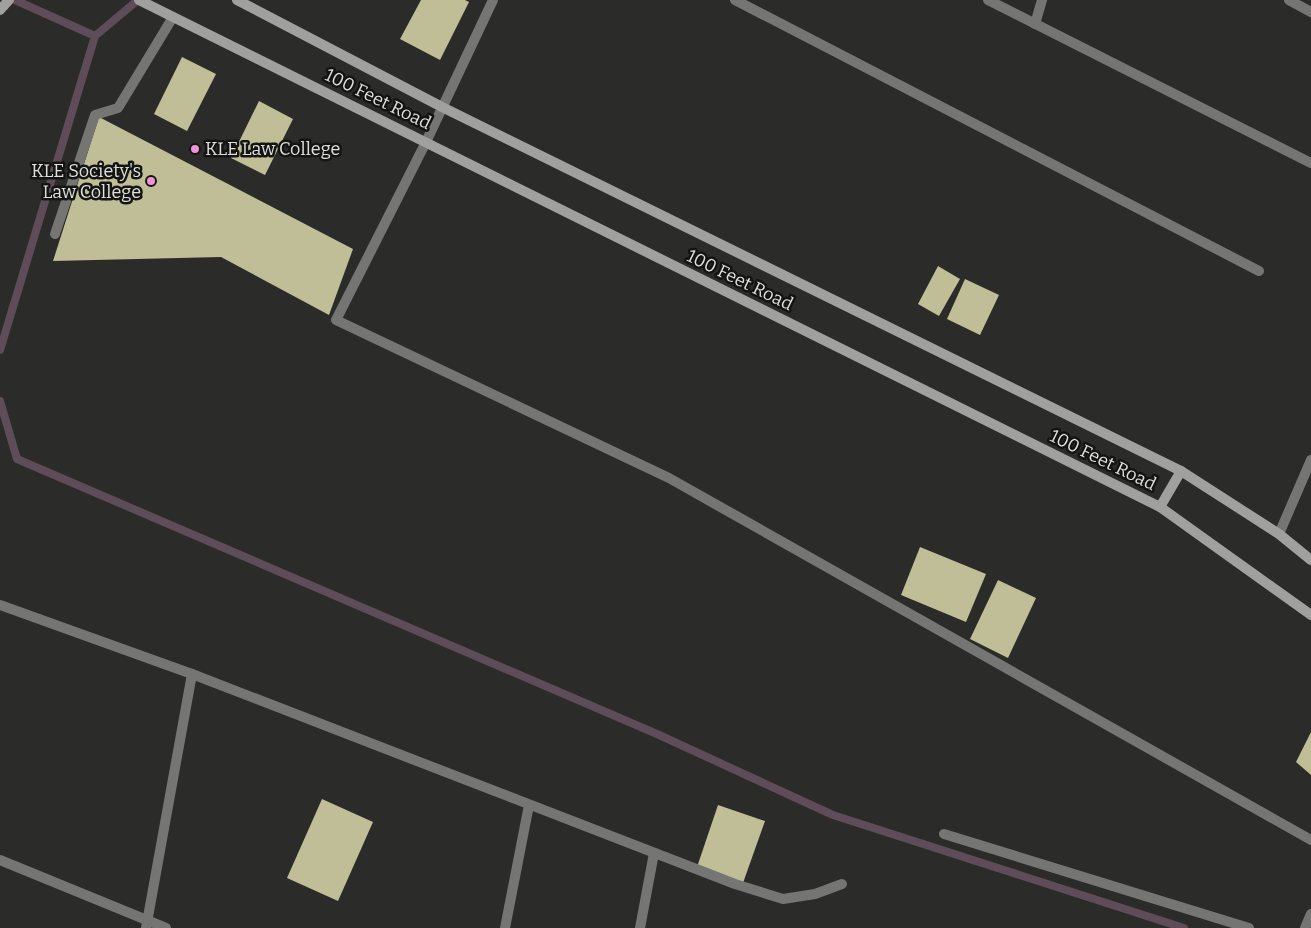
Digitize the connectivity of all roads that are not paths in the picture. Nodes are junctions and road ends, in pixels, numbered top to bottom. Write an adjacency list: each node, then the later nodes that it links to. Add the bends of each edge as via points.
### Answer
1 (139, 0): 9 (main road, 100 Feet Road)
2 (237, 0): 11 (main road, 100 Feet Road)
3 (493, 0): 11 (street)
4 (734, 0): 15 (street)
5 (988, 0): 10 (street)
6 (1042, 0): 10 (street)
7 (1289, 0): 8 (street)
8 (1311, 12)
9 (174, 16): 12 (main road, 100 Feet Road); 14 (street, via 118,108 94,115)
10 (1035, 24): 13 (street)
11 (442, 107): 12 (street); 17 (main road, 100 Feet Road)
12 (426, 142): 18 (main road, 100 Feet Road); 26 (street, via 336,320 669,478)
13 (1311, 163)
14 (55, 234)
15 (1259, 271)
16 (1311, 460): 19 (street)
17 (1181, 471): 18 (main road); 19 (main road, 100 Feet Road)
18 (1160, 506): 22 (main road, 100 Feet Road)
19 (1279, 534): 20 (main road, 100 Feet Road)
20 (1311, 560)
21 (0, 605): 23 (street)
22 (1311, 615)
23 (192, 674): 24 (street); 31 (street)
24 (529, 805): 27 (street); 33 (street)
25 (944, 834): 35 (street)
26 (1311, 840)
27 (654, 853): 29 (street, via 783,899 815,894); 34 (street)
28 (0, 860): 31 (street)
29 (842, 884)
30 (1311, 914): 36 (street)
31 (147, 924): 32 (street)
32 (166, 928)
33 (505, 928)
34 (640, 928)
35 (1249, 928)
36 (1305, 928)

